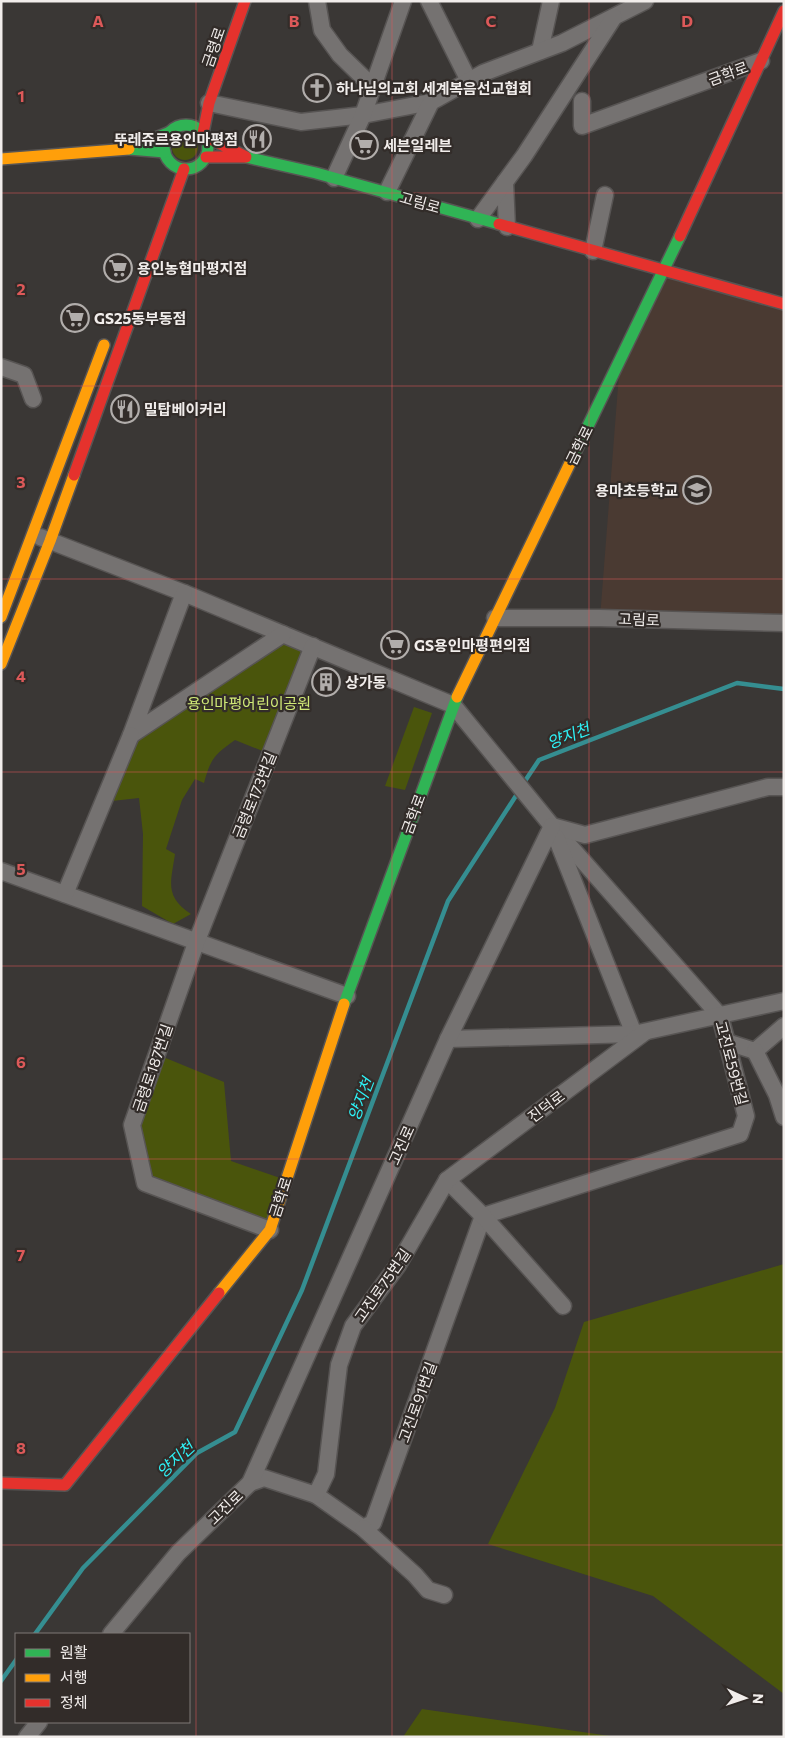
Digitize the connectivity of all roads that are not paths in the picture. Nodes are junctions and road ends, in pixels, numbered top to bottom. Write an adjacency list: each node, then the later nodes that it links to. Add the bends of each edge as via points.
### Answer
1 (245, 1): 15 (street, 금령로)
2 (317, 1): 12 (street, via 322,30 340,55)
3 (402, 1): 12 (street)
4 (429, 1): 11 (street)
5 (551, 1): 9 (street)
6 (645, 1): 8 (street)
7 (784, 11): 10 (street, 금학로)
8 (615, 15): 9 (street); 26 (street)
9 (540, 52): 11 (street)
10 (761, 61): 13 (street, 금학로, via 582,126); 32 (street, 금학로)
11 (469, 81): 14 (street)
12 (373, 87): 16 (street)
13 (582, 101)
14 (431, 102): 16 (street); 27 (street)
15 (209, 103): 16 (street, via 301,122); 17 (street); 18 (street, 금령로)
16 (363, 115): 25 (street)
17 (174, 129): 18 (street, via 191,125); 19 (street); 20 (street, via 166,138)
18 (204, 134): 21 (street, via 208,146); 22 (street, 고림로)
19 (129, 149): 20 (street); 23 (street)
20 (165, 152): 24 (street, via 170,169)
21 (206, 157): 22 (street, 고림로); 24 (street, via 199,166)
22 (246, 157): 25 (street, 고림로)
23 (1, 159)
24 (184, 169): 38 (street)
25 (334, 178): 27 (street, 고림로)
26 (505, 182): 29 (street); 30 (street)
27 (387, 192): 29 (street, 고림로)
28 (605, 195): 31 (street)
29 (478, 218): 30 (street, 고림로)
30 (507, 226): 31 (street, 고림로)
31 (593, 251): 32 (street, 고림로)
32 (664, 271): 33 (street, 고림로); 41 (street, 금학로)
33 (784, 304)
34 (109, 331): 37 (street)
35 (1, 367): 36 (street, via 24,375)
36 (33, 399)
37 (33, 534): 38 (street); 40 (street)
38 (50, 541): 39 (street); 45 (street)
39 (184, 593): 43 (street); 47 (street)
40 (1, 617)
41 (495, 618): 42 (street, 고림로); 46 (street, 금학로)
42 (784, 623)
43 (283, 634): 44 (street); 47 (street)
44 (312, 646): 46 (street); 52 (street, 금령로173번길)
45 (1, 664)
46 (453, 705): 49 (street, 고진로59번길); 53 (street, 금학로)
47 (131, 735): 51 (street)
48 (784, 787): 49 (street, via 768,788 585,835)
49 (548, 821): 55 (street, 고진로59번길); 57 (street); 58 (street, 고진로)
50 (1, 871): 51 (street)
51 (65, 894): 52 (street)
52 (196, 943): 53 (street); 64 (street, 금령로187번길, via 132,1124 145,1183)
53 (347, 996): 64 (street, 금학로)
54 (784, 1001): 55 (street, 진덕로)
55 (720, 1016): 57 (street, 진덕로); 59 (street, 고진로59번길)
56 (784, 1026): 60 (street)
57 (640, 1033): 58 (street, 진덕로); 62 (street, 진덕로)
58 (448, 1039): 67 (street, 고진로)
59 (727, 1042): 60 (street); 63 (street, 고진로59번길, via 746,1116 740,1134)
60 (755, 1051): 61 (street)
61 (784, 1117)
62 (447, 1180): 63 (street); 68 (street, 고진로75번길, via 398,1265 353,1326 339,1365 326,1474)
63 (483, 1216): 65 (street); 69 (street, 고진로91번길, via 374,1523)
64 (270, 1230): 66 (street, 금학로, via 65,1485)
65 (563, 1306)
66 (1, 1483)
67 (250, 1483): 68 (street, via 264,1478); 71 (street, 고진로, via 178,1553)
68 (316, 1495): 69 (street)
69 (363, 1528): 70 (street, via 428,1590)
70 (444, 1594)
71 (112, 1633)
72 (38, 1723): 73 (street)
73 (27, 1737)

